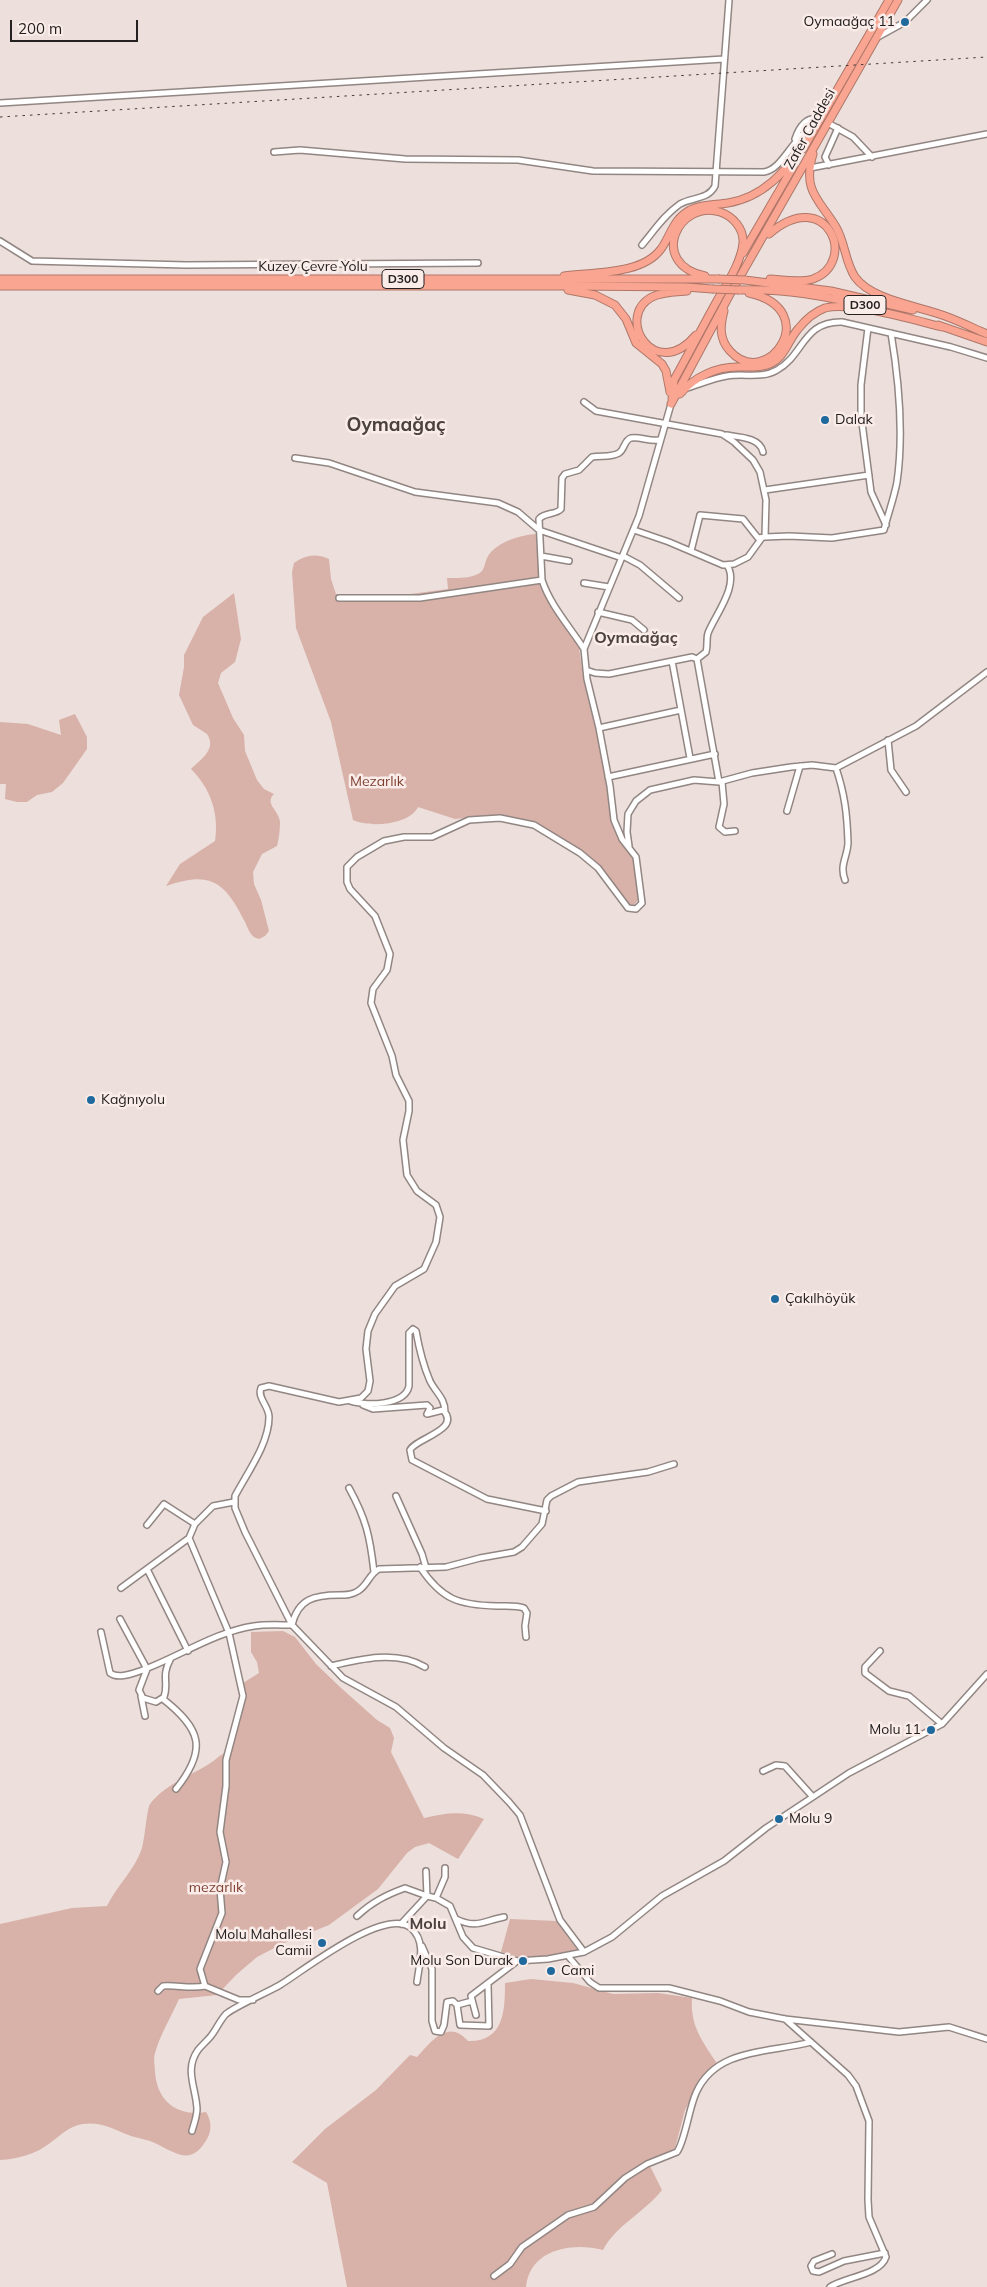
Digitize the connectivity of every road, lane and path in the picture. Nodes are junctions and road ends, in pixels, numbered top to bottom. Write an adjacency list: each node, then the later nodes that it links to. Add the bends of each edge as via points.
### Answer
1 (730, 0): 6 (street)
2 (889, 0): 8 (highway, Zafer Caddesi)
3 (898, 0): 5 (highway, Zafer Caddesi)
4 (928, 0): 5 (street, via 905,22)
5 (874, 39): 8 (highway, Zafer Caddesi)
6 (724, 59): 7 (street); 17 (street)
7 (0, 103)
8 (822, 122): 9 (street); 11 (highway, Zafer Caddesi); 12 (highway, Zafer Caddesi); 17 (street, via 811,118 805,122 777,166 770,171)
9 (838, 128): 14 (street, via 853,137); 15 (street, via 825,158)
10 (987, 134): 14 (street)
11 (818, 142): 16 (highway); 18 (highway, Zafer Caddesi)
12 (805, 145): 22 (highway, Zafer Caddesi); 27 (highway, via 777,179 753,196 703,205 683,214 661,249 647,262 630,268)
13 (274, 152): 17 (street, via 300,150 369,157 518,160 593,172)
14 (872, 157): 15 (street)
15 (829, 165): 16 (street)
16 (810, 168): 36 (highway, via 815,197 836,228 850,267 861,284 878,294 946,316)
17 (717, 172): 20 (street, via 715,186 710,193 674,209)
18 (764, 238): 25 (highway, via 795,219 815,218 830,229 834,253 829,265 814,278 798,281); 31 (highway, Zafer Caddesi)
19 (0, 241): 21 (street, via 32,261 186,265)
20 (642, 245)
21 (478, 262)
22 (734, 269): 24 (highway, via 743,242 735,222 714,210 690,216 675,236 677,261 688,271); 32 (highway)
23 (0, 279): 26 (highway, D300)
24 (718, 279): 25 (highway, D300, bridge); 27 (highway, Kuzey Çevre Yolu / D300)
25 (745, 280): 36 (highway, D300, via 873,300)
26 (59, 282): 27 (highway, Kuzey Çevre Yolu / D300); 28 (highway, D300)
27 (535, 283): 29 (highway, Kuzey Çevre Yolu / D300); 41 (highway, via 595,295 615,306 626,319 636,343 662,364 668,379)
28 (0, 286)
29 (712, 289): 30 (highway, D300, bridge); 32 (highway, via 652,297 642,307 638,321 640,336 646,346 667,353 684,347)
30 (739, 290): 31 (highway, via 767,298 781,310 787,332 782,346 773,356 758,362 742,360 725,346 721,327); 33 (highway, D300, via 831,298)
31 (729, 296): 41 (highway)
32 (705, 323): 41 (highway, via 674,380)
33 (942, 326): 37 (highway, D300); 39 (highway, via 855,308 827,308 815,312 805,321 777,360 753,368 726,368 711,372)
34 (868, 328): 35 (street); 39 (street, via 842,322 827,324 809,334 792,358 774,372 728,376); 47 (street, via 860,406)
35 (891, 333): 38 (street); 49 (street, via 900,414 898,476)
36 (987, 334)
37 (987, 342)
38 (987, 358)
39 (684, 389): 41 (highway)
40 (584, 402): 42 (street, via 596,411)
41 (671, 404): 42 (street)
42 (665, 422): 43 (street); 44 (street)
43 (722, 434): 45 (street, via 757,442); 48 (street, via 755,463)
44 (659, 440): 50 (street, via 632,438 618,454 592,457 579,470 565,474 562,478 562,508 541,516); 51 (street)
45 (763, 452)
46 (295, 458): 50 (street, via 329,463 415,492 498,503 524,516)
47 (869, 475): 48 (street); 49 (street, via 874,500)
48 (765, 490): 52 (street, via 767,506)
49 (886, 525): 52 (street, via 884,530 832,538)
50 (539, 530): 54 (street); 55 (street)
51 (634, 530): 53 (street); 55 (street)
52 (763, 538): 53 (street, via 743,519 700,515); 57 (street, via 748,557)
53 (691, 551): 57 (street)
54 (541, 556): 56 (street); 58 (street)
55 (622, 557): 60 (street); 62 (street, via 640,565)
56 (569, 561)
57 (727, 565): 66 (street, via 731,576 727,596 709,630 706,652)
58 (542, 580): 61 (street, via 420,598); 65 (street, via 553,603)
59 (584, 583): 60 (street)
60 (609, 587): 63 (street)
61 (340, 598)
62 (679, 598)
63 (598, 612): 64 (street, via 632,620); 65 (street)
64 (644, 630)
65 (584, 649): 68 (street)
66 (698, 659): 67 (street); 73 (street)
67 (672, 661): 68 (street, via 610,674); 70 (street)
68 (586, 670): 71 (street)
69 (987, 672): 72 (street, via 916,726)
70 (681, 710): 71 (street); 74 (street)
71 (599, 728): 77 (street)
72 (888, 740): 76 (street); 79 (street, via 891,770)
73 (715, 754): 74 (street); 78 (street)
74 (690, 758): 77 (street)
75 (800, 766): 76 (street); 78 (street, via 752,773); 80 (street)
76 (836, 768): 83 (street, via 847,806 848,844 842,868)
77 (608, 777): 82 (street, via 614,820)
78 (721, 782): 81 (street, via 724,804 719,828 728,833); 82 (street, via 691,781 653,789 643,795 628,814)
79 (906, 792)
80 (787, 811)
81 (735, 831)
82 (630, 850): 84 (street, via 636,857 642,900 639,908 633,910 625,906 598,868 580,853 534,825 500,818 469,820 432,837 384,841 357,857 347,868 350,889 375,916 390,954 387,970 373,989 371,1003 408,1101 403,1140 407,1175 417,1191 436,1205 440,1217 436,1242 424,1269 395,1286 375,1314 368,1331 366,1349 370,1386 365,1395)
83 (845, 880)
84 (350, 1401): 85 (street); 90 (street, via 323,1399 262,1386 259,1394 269,1413 268,1424 262,1445)
85 (363, 1405): 86 (street, via 373,1409 428,1404 430,1408 426,1414 440,1410); 86 (street, via 400,1399 406,1394 409,1386 409,1333 413,1329 431,1383 445,1402)
86 (445, 1412): 91 (street, via 446,1423 442,1430 411,1447 412,1460 487,1499)
87 (674, 1464): 91 (street, via 648,1472 578,1482 551,1496 547,1500)
88 (349, 1488): 97 (street, via 370,1538)
89 (396, 1496): 95 (street, via 422,1554)
90 (234, 1502): 92 (street, via 213,1506); 100 (street, via 261,1566)
91 (546, 1511): 95 (street, via 540,1526 517,1551 454,1566)
92 (195, 1524): 93 (street, via 164,1504); 94 (street)
93 (147, 1526)
94 (189, 1538): 96 (street); 102 (street)
95 (423, 1568): 97 (street); 103 (street, via 437,1589 458,1602 524,1608 527,1613)
96 (147, 1569): 98 (street); 104 (street)
97 (374, 1572): 100 (street, via 355,1593 306,1601 297,1610)
98 (121, 1588)
99 (120, 1619): 109 (street)
100 (292, 1625): 102 (street, via 254,1626); 107 (street)
101 (101, 1632): 109 (street, via 112,1675)
102 (229, 1633): 104 (street); 132 (street, via 243,1696 226,1760 220,1832 226,1862 220,1889 222,1913 200,1968)
103 (526, 1637)
104 (188, 1651): 106 (street)
105 (880, 1651): 114 (street, via 865,1667 865,1673 888,1691 909,1696)
106 (170, 1660): 109 (street); 112 (street, via 164,1674 166,1690)
107 (331, 1666): 108 (street, via 384,1657 410,1660); 127 (street, via 360,1689 396,1707 444,1748 483,1774 509,1802 520,1816 560,1920)
108 (425, 1667)
109 (147, 1669): 111 (street, via 139,1690)
110 (987, 1674): 114 (street)
111 (141, 1696): 112 (street, via 156,1702); 113 (street)
112 (162, 1699): 116 (street, via 186,1720 197,1740 188,1774)
113 (145, 1716)
114 (942, 1724): 117 (street, via 848,1772)
115 (764, 1771): 117 (street, via 776,1765 785,1766)
116 (176, 1789)
117 (812, 1796): 127 (street, via 724,1861 662,1896 612,1936)
118 (445, 1868): 121 (street, via 445,1877)
119 (426, 1871): 120 (street)
120 (427, 1896): 121 (street); 122 (street, via 405,1888 384,1895); 125 (street)
121 (436, 1898): 124 (street, via 450,1906)
122 (357, 1916)
123 (504, 1917): 124 (street, via 479,1925 468,1925)
124 (456, 1919): 129 (street, via 463,1937 473,1948)
125 (401, 1924): 126 (street, via 410,1927); 134 (street, via 387,1925 345,1942)
126 (422, 1945): 130 (street); 136 (street, via 432,1969 432,2021 435,2031 441,2032 444,2025 447,2002 453,2001)
127 (584, 1952): 128 (street)
128 (568, 1956): 129 (street); 138 (street, via 599,1988 669,1988)
129 (517, 1961): 131 (street)
130 (417, 1982)
131 (488, 1984): 135 (street, via 471,1996); 136 (street, via 489,2026 460,2025)
132 (205, 1986): 133 (street, via 163,1986); 134 (street, via 239,2000)
133 (158, 1991)
134 (253, 2000): 141 (street, via 226,2014 194,2058 190,2074 197,2111)
135 (472, 2001): 136 (street); 137 (street)
136 (457, 2005)
137 (476, 2015)
138 (784, 2019): 139 (street, via 899,2032 949,2027); 140 (street)
139 (987, 2039)
140 (811, 2042): 142 (street, via 848,2075 866,2110 869,2122 870,2217); 144 (street, via 758,2050 720,2065 696,2091 677,2152 647,2164 625,2178 594,2207 568,2214 522,2247 510,2264)
141 (192, 2131)
142 (885, 2253): 143 (street, via 813,2271 814,2261); 145 (street, via 885,2261 880,2266)
143 (832, 2254)
144 (494, 2276)
145 (830, 2287)

